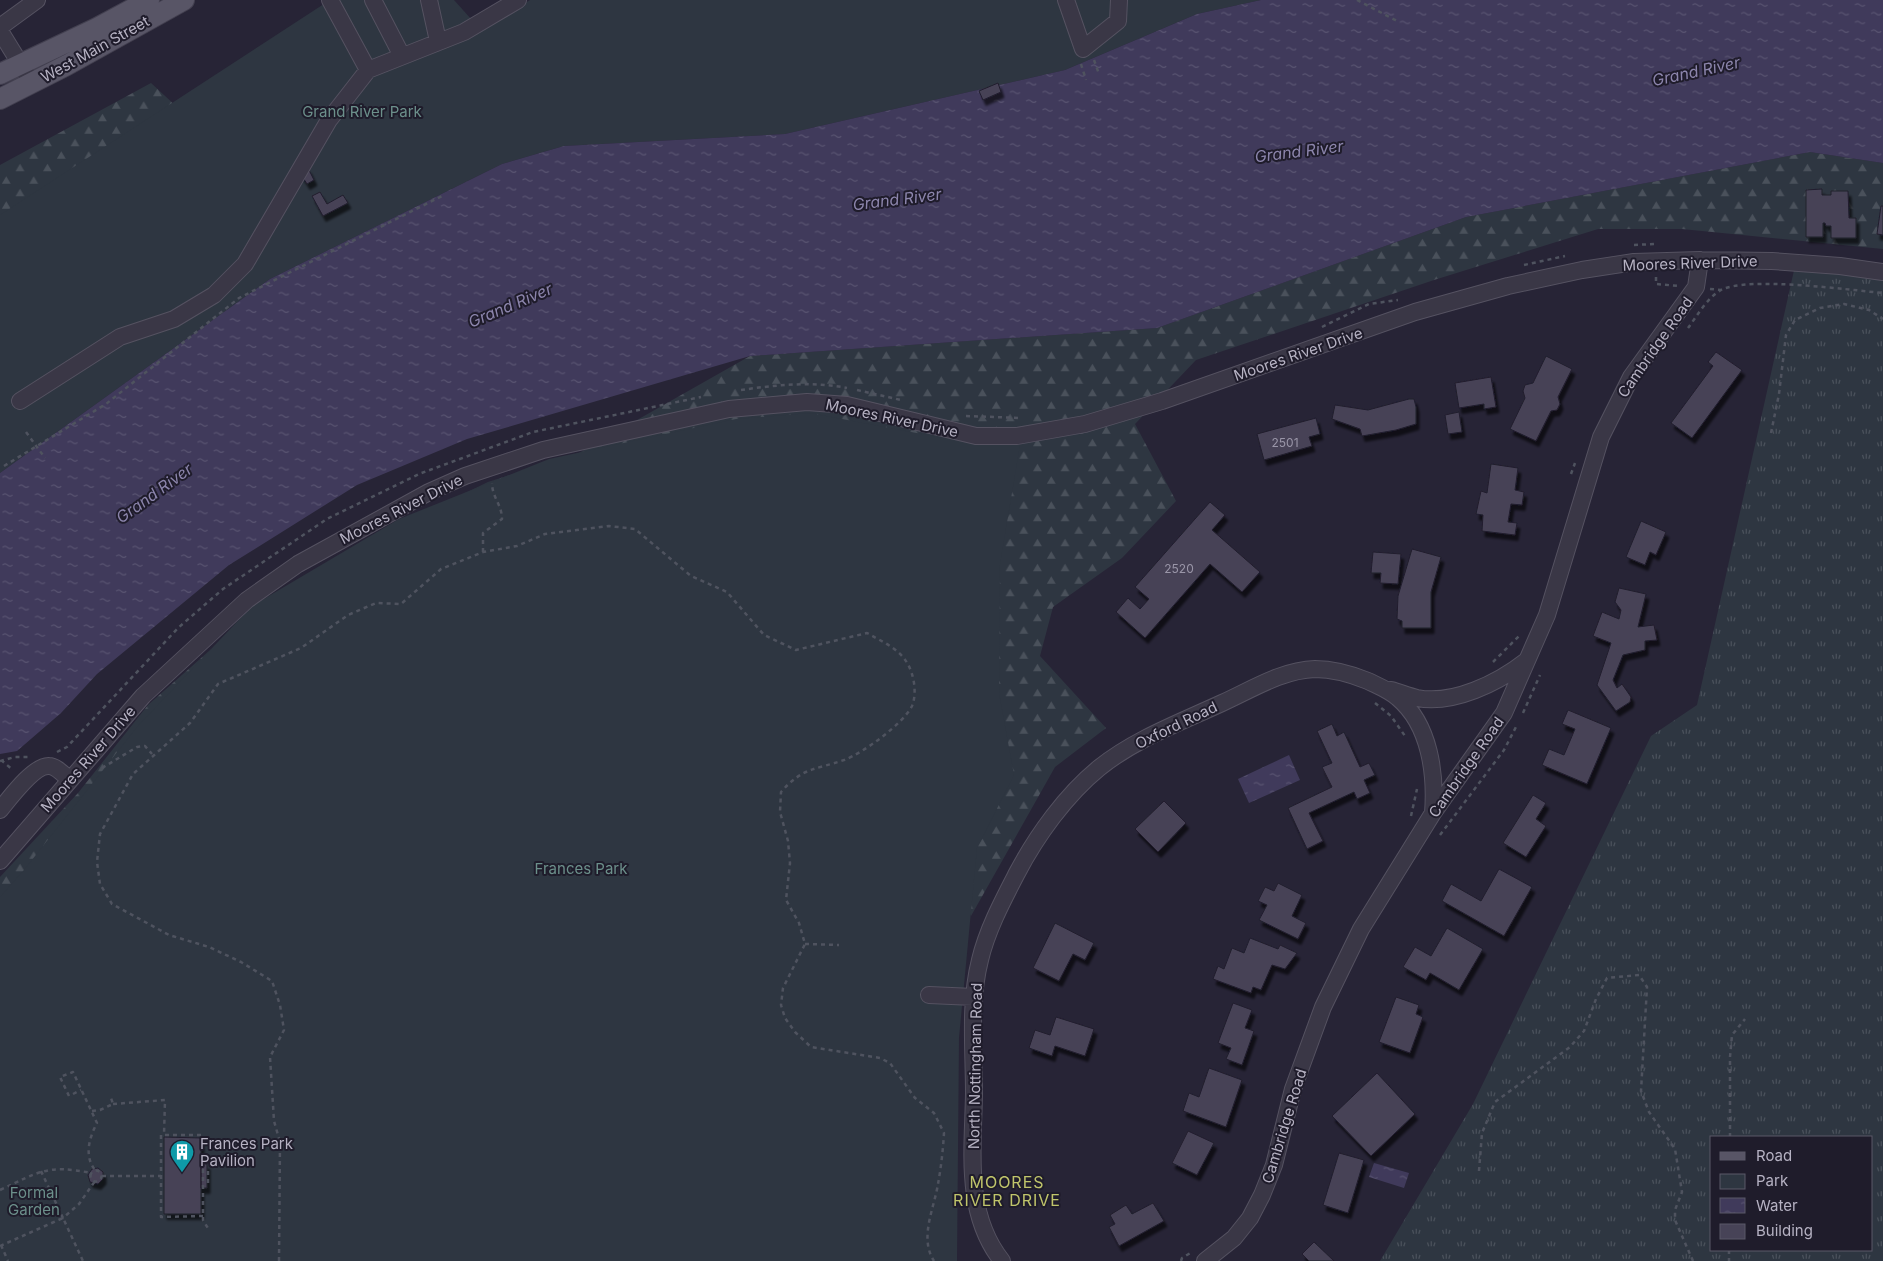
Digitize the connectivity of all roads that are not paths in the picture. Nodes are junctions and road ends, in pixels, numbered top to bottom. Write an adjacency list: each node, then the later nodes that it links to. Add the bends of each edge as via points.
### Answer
1 (37, 0): 11 (street)
2 (149, 0): 10 (main road, West Main Street)
3 (184, 0): 10 (main road, West Main Street)
4 (330, 0): 16 (street)
5 (373, 0): 14 (street)
6 (429, 0): 13 (street)
7 (518, 0): 13 (street, via 464,32)
8 (1066, 0): 9 (street, via 1082,53 1118,21)
9 (1119, 0)
10 (127, 14): 15 (main road, West Main Street); 18 (main road, West Main Street)
11 (0, 26)
12 (0, 31): 15 (street)
13 (438, 41): 14 (street)
14 (402, 56): 16 (street)
15 (21, 64): 17 (main road, West Main Street); 18 (street)
16 (368, 70): 22 (street, via 329,120 245,264 214,295 174,319 120,337)
17 (0, 74)
18 (32, 83): 19 (main road, West Main Street)
19 (0, 99)
20 (1700, 260): 21 (street, Moores River Drive, via 1772,261); 23 (street, Cambridge Road, via 1696,287 1631,377 1601,437 1562,570); 25 (street, Moores River Drive, via 1656,260 1582,270 1508,286 1415,312 1162,401 1052,431 1017,436 976,436 847,406 778,403 729,409 589,439 492,466 429,492 341,540 298,564 247,600 143,696)
21 (1883, 272)
22 (20, 401)
23 (1528, 660): 24 (street, Oxford Road, via 1506,677 1455,696 1419,698); 27 (street, Cambridge Road, via 1504,713)
24 (1377, 694): 27 (street, Oxford Road, via 1399,698 1424,738 1435,784); 29 (street, Oxford Road, via 1355,675 1313,669 1284,674 1126,749 1076,789 1036,841)
25 (69, 779): 26 (street, via 53,767 40,768); 28 (street, Moores River Drive)
26 (0, 810)
27 (1433, 813): 32 (street, Cambridge Road, via 1361,929 1323,1007 1294,1089 1274,1165 1250,1218 1234,1238)
28 (0, 861)
29 (1018, 871): 31 (street, North Nottingham Road, via 990,930 980,960)
30 (929, 995): 31 (street)
31 (974, 997): 33 (street, North Nottingham Road, via 975,1202 981,1226)
32 (1201, 1255)
33 (1002, 1261)

